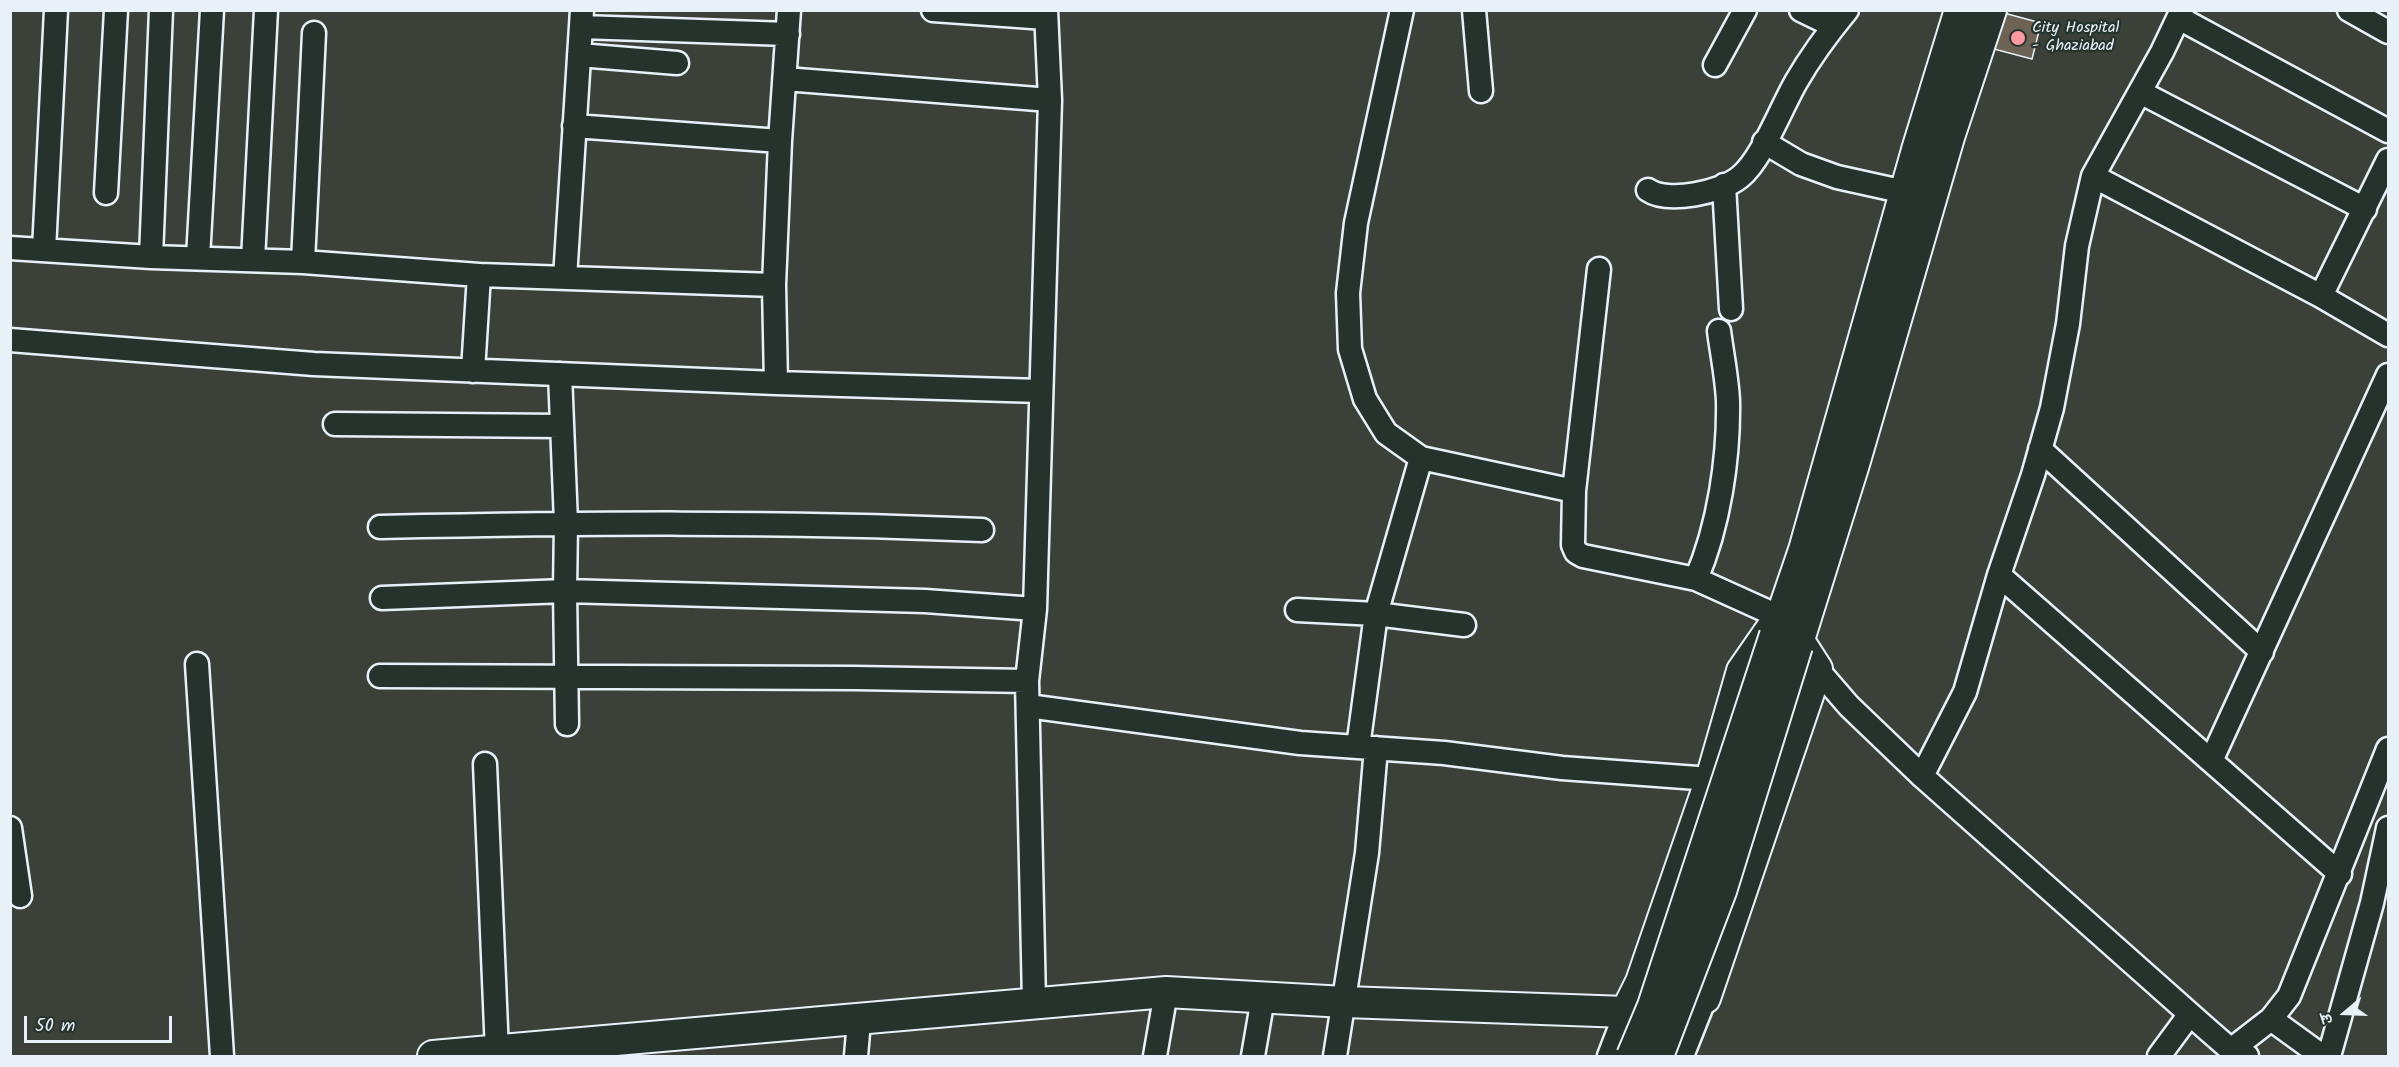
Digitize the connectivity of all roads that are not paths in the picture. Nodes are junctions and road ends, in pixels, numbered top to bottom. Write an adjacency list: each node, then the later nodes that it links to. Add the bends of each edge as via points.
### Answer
1 (56, 10): 41 (street)
2 (116, 10): 38 (street)
3 (161, 10): 42 (street)
4 (212, 10): 43 (street)
5 (266, 10): 44 (street)
6 (789, 10): 21 (street)
7 (933, 10): 15 (street)
8 (1402, 10): 63 (street, via 1356,223 1348,304 1350,349 1365,399 1386,433)
9 (1474, 10): 26 (street)
10 (1745, 10): 24 (street)
11 (1801, 10): 17 (street)
12 (1960, 10): 37 (main road)
13 (1990, 10): 76 (main road, via 1854,464)
14 (2349, 10): 19 (street)
15 (1046, 14): 28 (street)
16 (2180, 14): 27 (street); 30 (street)
17 (1840, 18): 32 (street, via 1796,82)
18 (581, 19): 21 (street); 22 (street)
19 (2388, 32)
20 (314, 33): 45 (street)
21 (788, 34): 25 (street)
22 (579, 55): 23 (street); 29 (street)
23 (677, 63)
24 (1715, 65)
25 (784, 79): 28 (street); 31 (street)
26 (1481, 91)
27 (2140, 92): 34 (street); 39 (street)
28 (1050, 100): 59 (street)
29 (574, 126): 31 (street); 48 (street)
30 (2388, 132)
31 (780, 141): 49 (street)
32 (1764, 142): 35 (street, via 1740,178); 37 (street, via 1802,164 1837,177)
33 (2387, 167): 39 (street)
34 (2093, 176): 50 (street); 62 (street, via 2077,246 2054,397)
35 (1724, 185): 36 (street, via 1678,197); 51 (street)
36 (1648, 190)
37 (1905, 192): 76 (main road, via 1804,550)
38 (106, 193)
39 (2365, 209): 50 (street)
40 (10, 248): 41 (street)
41 (44, 250): 42 (street)
42 (151, 257): 43 (street)
43 (198, 258): 44 (street)
44 (253, 260): 45 (street)
45 (303, 262): 47 (street)
46 (1599, 269): 64 (street)
47 (479, 275): 48 (street); 55 (street)
48 (565, 278): 49 (street)
49 (774, 285): 58 (street)
50 (2321, 296): 53 (street)
51 (1731, 309)
52 (1719, 331): 69 (street, via 1728,399 1726,456 1708,547)
53 (2388, 335)
54 (10, 340): 55 (street, via 314,364)
55 (473, 370): 56 (street)
56 (560, 374): 58 (street); 61 (street)
57 (2388, 375): 77 (street)
58 (776, 383): 59 (street)
59 (1040, 391): 72 (street)
60 (335, 424): 61 (street)
61 (561, 426): 65 (street)
62 (2040, 449): 68 (street); 77 (street)
63 (1421, 458): 64 (street); 74 (street)
64 (1574, 491): 69 (street, via 1572,536 1576,552)
65 (566, 523): 66 (street); 67 (street); 70 (street)
66 (380, 527)
67 (982, 530)
68 (1999, 575): 87 (street); 89 (street, via 1965,692)
69 (1696, 579): 76 (street)
70 (564, 591): 71 (street); 72 (street, via 925,601); 81 (street)
71 (382, 598)
72 (1035, 609): 82 (street)
73 (1297, 610): 74 (street)
74 (1376, 614): 75 (street); 85 (street)
75 (1464, 625)
76 (1788, 634): 79 (main road); 90 (main road, via 1742,671); 115 (main road, bridge); 116 (main road, bridge, via 1720,891)
77 (2262, 652): 87 (street)
78 (197, 663): 108 (street)
79 (1817, 669): 89 (street, via 1849,706); 98 (main road)
80 (380, 676): 81 (street)
81 (566, 677): 82 (street); 84 (street)
82 (1027, 681): 83 (street)
83 (1028, 706): 85 (street, via 1300,743); 99 (street)
84 (567, 724)
85 (1367, 748): 90 (street); 100 (street, via 1366,853)
86 (2388, 749): 93 (street)
87 (2211, 761): 93 (street)
88 (485, 764): 106 (street)
89 (1922, 776): 102 (street)
90 (1712, 779): 101 (main road, via 1641,982)
91 (10, 828): 94 (street)
92 (2388, 832): 95 (street)
93 (2340, 874): 103 (street, via 2289,996)
94 (20, 896)
95 (2380, 905): 120 (street)
96 (1166, 992): 97 (main road); 99 (main road); 111 (street)
97 (1263, 998): 100 (main road); 112 (street)
98 (1705, 998): 101 (main road); 117 (street)
99 (1034, 1002): 104 (main road)
100 (1345, 1002): 101 (main road); 113 (street)
101 (1626, 1012): 114 (street)
102 (2190, 1014): 107 (street); 118 (street)
103 (2271, 1019): 107 (street); 119 (street)
104 (859, 1021): 105 (main road); 110 (street)
105 (653, 1047): 106 (main road)
106 (498, 1052): 109 (main road)
107 (2238, 1054)
108 (222, 1056)
109 (433, 1056)
110 (856, 1056)
111 (1155, 1056)
112 (1253, 1056)
113 (1335, 1056)
114 (1609, 1056)
115 (1632, 1056)
116 (1658, 1056)
117 (1682, 1056)
118 (2159, 1056)
119 (2322, 1056)
120 (2329, 1056)

